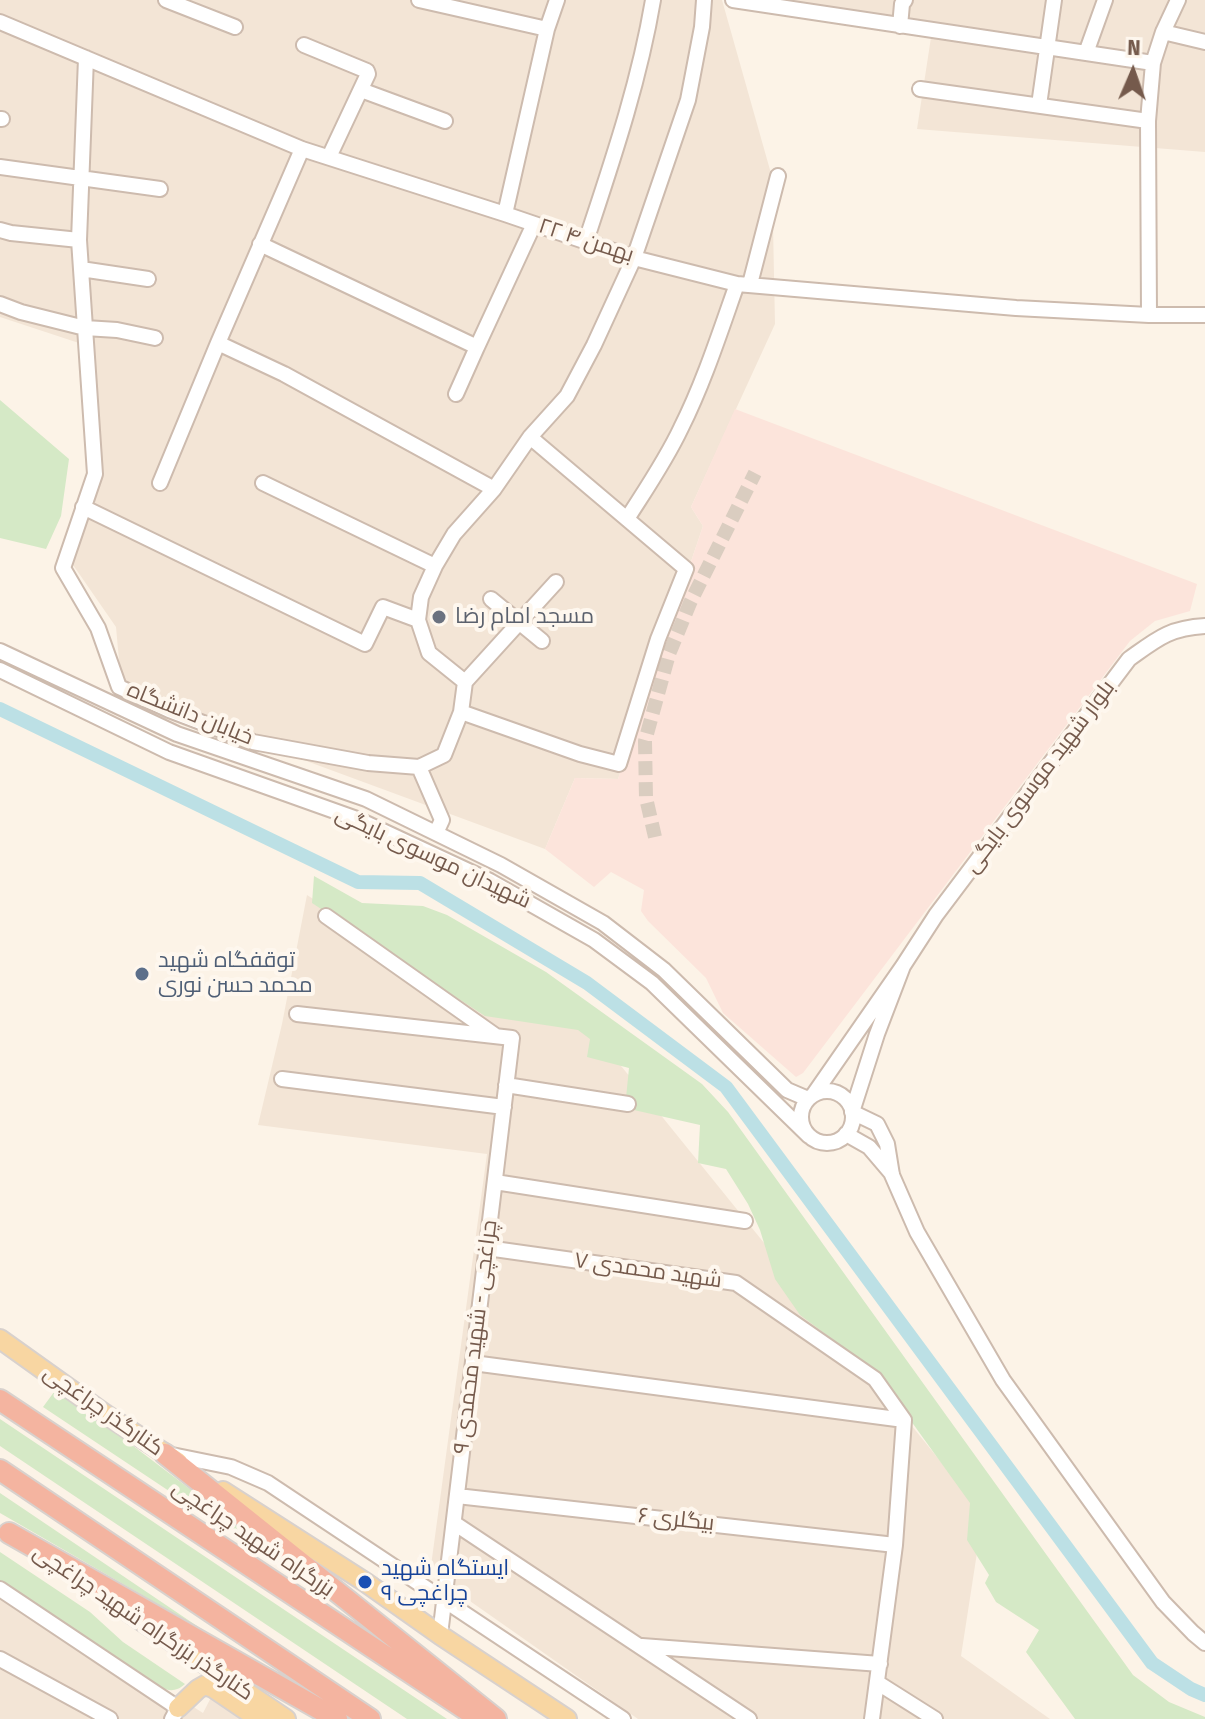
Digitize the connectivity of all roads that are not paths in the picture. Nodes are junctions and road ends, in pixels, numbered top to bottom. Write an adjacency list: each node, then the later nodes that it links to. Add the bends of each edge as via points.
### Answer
1 (166, 0): 13 (street)
2 (419, 0): 14 (street)
3 (557, 0): 14 (street)
4 (653, 0): 37 (street, via 626,118)
5 (704, 0): 39 (street, via 688,100)
6 (733, 0): 12 (street)
7 (905, 0): 12 (street)
8 (1054, 0): 18 (street)
9 (1105, 0): 19 (street)
10 (1178, 0): 15 (street)
11 (0, 22): 20 (street, ۲۲ بهمن ۴)
12 (900, 26): 18 (street)
13 (235, 27)
14 (547, 29): 33 (street)
15 (1163, 32): 16 (street); 21 (street)
16 (1205, 42)
17 (304, 45): 23 (street, via 367,71)
18 (1047, 47): 19 (street); 24 (street)
19 (1086, 53): 21 (street)
20 (86, 58): 27 (street, ۲۲ بهمن ۴); 31 (street, خیابان دانشگاه)
21 (1153, 63): 26 (street)
22 (920, 89): 24 (street)
23 (361, 90): 25 (street); 28 (street)
24 (1039, 105): 26 (street)
25 (445, 121)
26 (1148, 121): 44 (street)
27 (302, 149): 28 (street, ۲۲ بهمن ۴); 38 (street)
28 (329, 157): 33 (street, ۲۲ بهمن ۴)
29 (0, 167): 31 (street)
30 (778, 176): 42 (street)
31 (82, 178): 32 (street); 36 (street, خیابان دانشگاه)
32 (160, 189)
33 (505, 214): 34 (street, ۲۲ بهمن ۴)
34 (534, 224): 37 (street, ۲۲ بهمن ۴); 49 (street)
35 (0, 230): 36 (street)
36 (79, 240): 40 (street, خیابان دانشگاه)
37 (586, 241): 39 (street, ۲۲ بهمن ۴)
38 (260, 244): 48 (street); 49 (street)
39 (634, 258): 42 (street, ۲۲ بهمن ۴); 51 (street, via 567,396)
40 (81, 269): 41 (street); 46 (street, خیابان دانشگاه)
41 (148, 279)
42 (743, 284): 44 (street, ۲۲ بهمن ۴); 56 (street, via 681,428)
43 (0, 304): 46 (street)
44 (1149, 315): 45 (street, ۲۲ بهمن ۴)
45 (1205, 315)
46 (85, 328): 47 (street); 55 (street, خیابان دانشگاه, via 95,474)
47 (155, 338)
48 (218, 343): 52 (street); 54 (street)
49 (477, 347): 50 (street)
50 (456, 394)
51 (530, 437): 54 (street); 56 (street)
52 (160, 483)
53 (263, 483): 57 (street)
54 (494, 489): 57 (street, via 454,534)
55 (83, 507): 60 (street, via 365,644 383,607); 68 (street, خیابان دانشگاه, via 63,568 98,628 119,687 253,742)
56 (627, 519): 67 (street, via 686,569 619,764)
57 (435, 566): 60 (street, via 421,597)
58 (556, 582): 61 (street)
59 (491, 599): 61 (street)
60 (418, 620): 66 (street, via 429,653)
61 (518, 622): 63 (street); 66 (street)
62 (1205, 626): 71 (street, بلوار شهید موسوی بایگی, via 1163,634 1129,659)
63 (542, 641)
64 (0, 651): 69 (street, شهیدان موسوی بایگی, via 177,734 366,799)
65 (0, 670): 81 (street, شهیدان موسوی بایگی, via 169,752 357,819 503,888 594,940 652,983)
66 (465, 682): 67 (street)
67 (461, 712): 68 (street, via 444,755)
68 (419, 767): 69 (street, via 442,820)
69 (436, 833): 76 (street, شهیدان موسوی بایگی, via 603,923 664,970 787,1090)
70 (326, 916): 73 (street)
71 (903, 966): 76 (street, بلوار شهید موسوی بایگی); 79 (street, بلوار شهید موسوی بایگی)
72 (297, 1014): 73 (street)
73 (505, 1038): 75 (street, ۹ چراغچی - شهید محمدی)
74 (282, 1079): 78 (street)
75 (506, 1085): 77 (street); 78 (street, ۹ چراغچی - شهید محمدی)
76 (811, 1096): 79 (street, via 838,1093); 81 (street, via 801,1113)
77 (628, 1104)
78 (504, 1107): 83 (street, ۹ چراغچی - شهید محمدی)
79 (852, 1112): 80 (street); 82 (street, via 877,1124)
80 (846, 1134): 81 (street, via 823,1143); 82 (street, via 869,1147)
81 (809, 1136)
82 (892, 1175): 99 (street, via 917,1232 1003,1380 1163,1602)
83 (495, 1182): 84 (street); 85 (street, ۹ چراغچی - شهید محمدی)
84 (745, 1221)
85 (487, 1248): 87 (street, ۹ چراغچی - شهید محمدی); 89 (street, شهید محمدی ۷, via 736,1283 875,1379)
86 (0, 1339): 90 (main road, کنارگذر چراغچی)
87 (473, 1363): 89 (street); 92 (street, ۹ چراغچی - شهید محمدی)
88 (0, 1400): 110 (highway, بزرگراه شهید چراغچی)
89 (904, 1420): 95 (street)
90 (165, 1454): 97 (street, via 231,1467 268,1483); 98 (main road, کنارگذر چراغچی); 111 (highway)
91 (0, 1470): 109 (highway)
92 (457, 1496): 93 (street, ۹ چراغچی - شهید محمدی); 95 (street, بیگلری ۶)
93 (454, 1523): 97 (street, ۹ چراغچی - شهید محمدی); 100 (street)
94 (4, 1530): 107 (main road, کنارگذر بزرگراه شهید چراغچی); 108 (highway)
95 (895, 1545): 102 (street)
96 (0, 1589): 104 (street)
97 (445, 1600): 98 (street, ۹ چراغچی - شهید محمدی); 113 (street)
98 (440, 1635): 112 (main road, کنارگذر چراغچی)
99 (1205, 1643)
100 (641, 1646): 102 (street); 114 (street)
101 (0, 1659): 105 (street)
102 (880, 1664): 103 (street)
103 (878, 1683): 115 (street); 116 (street)
104 (175, 1713): 106 (main road, via 205,1685)
105 (110, 1719)
106 (266, 1719)
107 (286, 1719)
108 (337, 1719)
109 (370, 1719)
110 (480, 1719)
111 (496, 1719)
112 (567, 1719)
113 (623, 1719)
114 (749, 1719)
115 (872, 1719)
116 (935, 1719)

